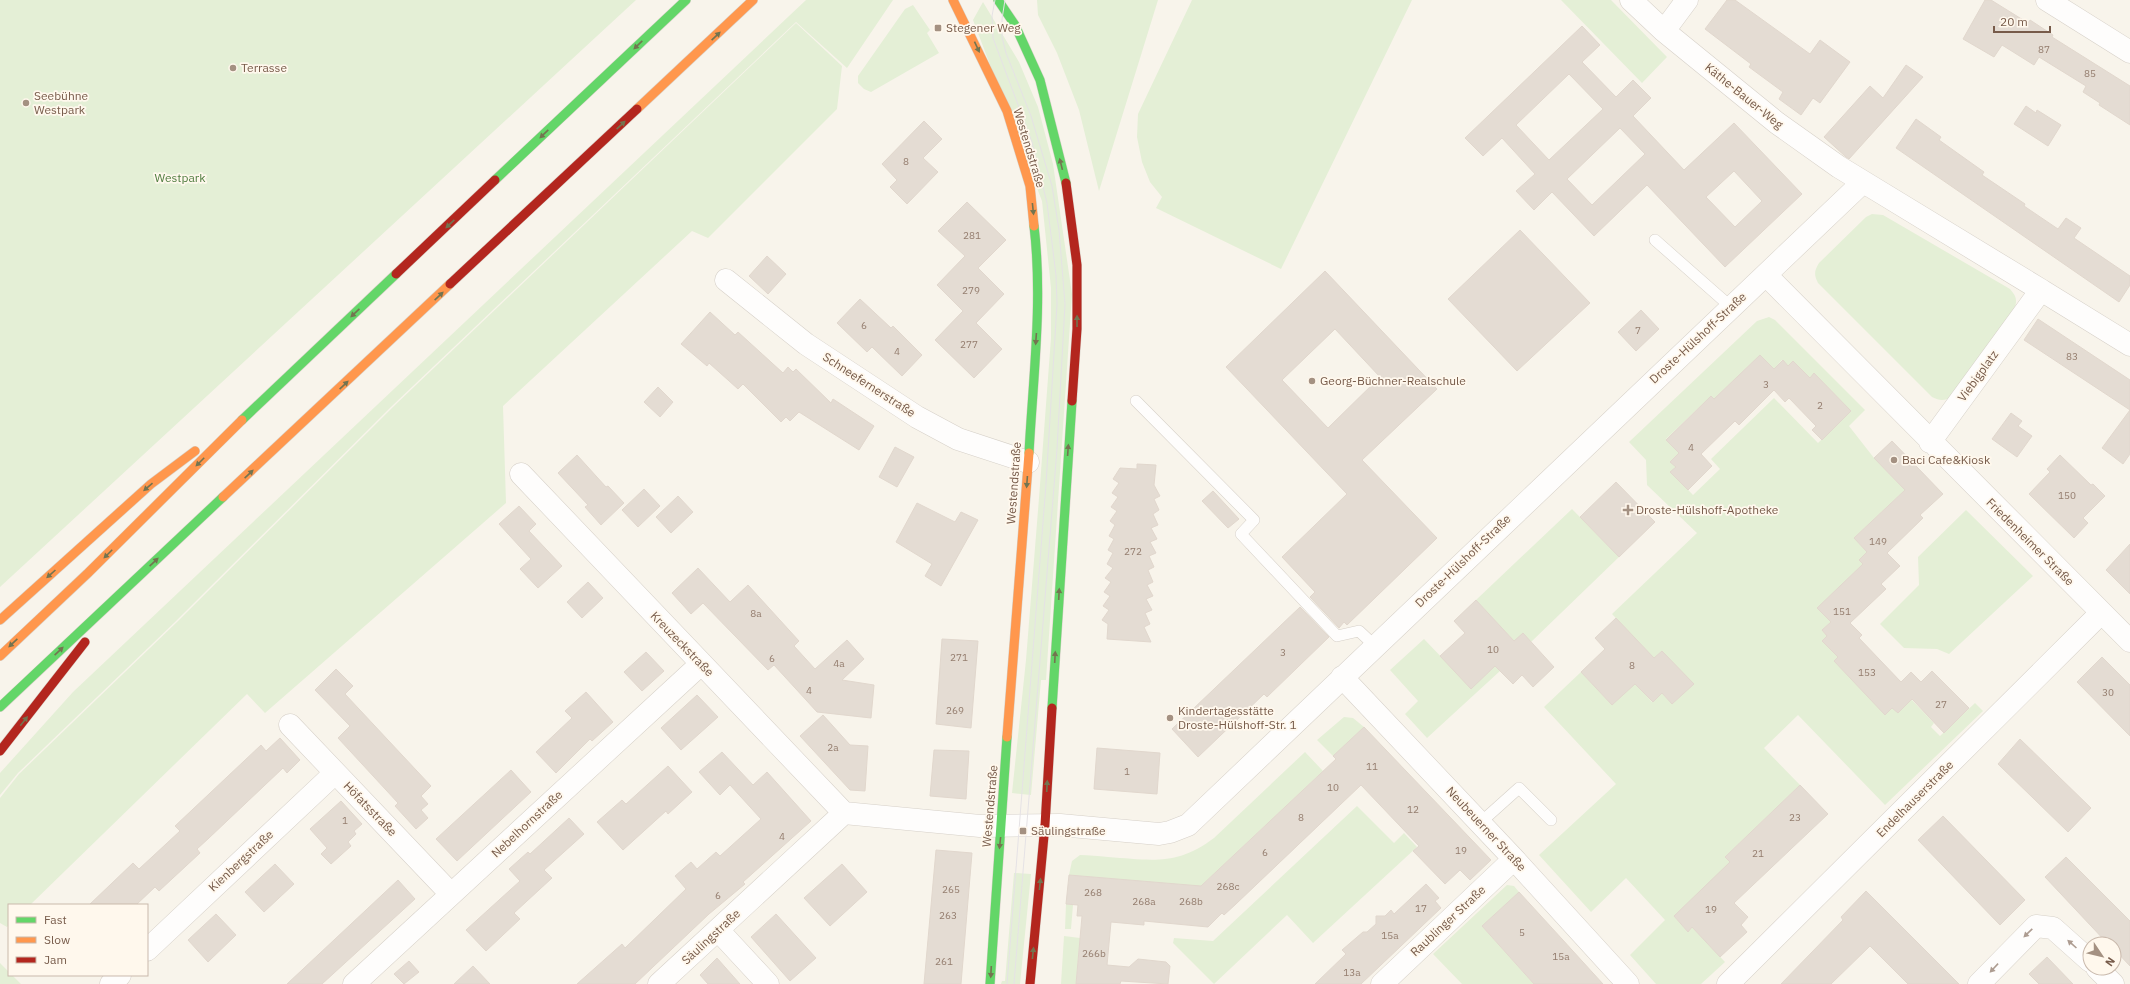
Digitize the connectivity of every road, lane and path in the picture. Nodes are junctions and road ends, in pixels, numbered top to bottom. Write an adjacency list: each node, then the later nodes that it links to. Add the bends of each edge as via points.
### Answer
1 (682, 0): 9 (main road)
2 (686, 0): 9 (main road)
3 (753, 0): 24 (main road, one-way to 3)
4 (953, 0): 22 (main road, Westendstraße, one-way to 22, via 1007,111 1030,186 1038,259 1037,322)
5 (998, 0): 39 (main road, Westendstraße, one-way to 5, via 1077,329 1077,265 1067,188 1040,80 1015,25)
6 (1632, 0): 10 (street, Käthe-Bauer-Weg)
7 (1687, 0): 10 (street)
8 (2047, 0): 11 (street)
9 (666, 18): 20 (main road, one-way to 20)
10 (1664, 31): 12 (street, Käthe-Bauer-Weg, via 1777,123)
11 (2130, 52)
12 (1863, 182): 14 (street, Droste-Hülshoff-Straße); 16 (street)
13 (1655, 240): 17 (lane)
14 (1766, 275): 17 (street, Droste-Hülshoff-Straße); 21 (street)
15 (726, 280): 22 (street, Schneefernerstraße, via 806,344 917,417 958,439)
16 (2041, 290): 18 (street); 21 (street, Viebigplatz)
17 (1731, 307): 28 (street, Droste-Hülshoff-Straße)
18 (2130, 345)
19 (1136, 402): 28 (lane, via 1254,520 1241,534 1337,636 1359,631)
20 (257, 405): 26 (main road, one-way to 26, via 151,484); 29 (main road, one-way to 29, via 88,573)
21 (1930, 442): 25 (street, Friedenheimer Straße)
22 (1028, 462): 40 (main road, Westendstraße, one-way to 40)
23 (521, 474): 30 (street, Kreuzeckstraße)
24 (126, 589): 32 (main road, one-way to 24); 34 (main road, one-way to 24)
25 (2101, 613): 27 (street, Friedenheimer Straße); 56 (street, Endelhauserstraße)
26 (0, 620)
27 (2130, 641)
28 (1375, 646): 31 (street, Droste-Hülshoff-Straße)
29 (0, 656)
30 (701, 664): 36 (street, Kreuzeckstraße); 42 (street, Nebelhornstraße)
31 (1342, 677): 38 (street, Neubeuerner Straße); 39 (street, Droste-Hülshoff-Straße, via 1197,818 1178,829 1159,834)
32 (0, 706)
33 (290, 725): 35 (street, Höfatsstraße)
34 (0, 751)
35 (335, 773): 42 (street, Höfatsstraße); 44 (street, Kienbergstraße)
36 (844, 813): 40 (street, via 980,826); 43 (street, Säulingstraße)
37 (1551, 820): 38 (lane, via 1519,788)
38 (1480, 823): 41 (street, Neubeuerner Straße)
39 (1045, 825): 40 (street, Droste-Hülshoff-Straße); 53 (main road, Westendstraße, one-way to 39)
40 (1011, 826): 52 (main road, Westendstraße, one-way to 52)
41 (1514, 859): 54 (street, Raublinger Straße); 55 (street, Neubeuerner Straße)
42 (451, 894): 49 (street, Nebelhornstraße)
43 (718, 930): 50 (street, Säulingstraße); 51 (street)
44 (148, 949)
45 (2082, 954): 57 (street, one-way to 57, via 2053,928 2036,926)
46 (119, 976): 48 (street)
47 (2106, 976): 58 (street)
48 (111, 984)
49 (354, 984)
50 (659, 984)
51 (768, 984)
52 (990, 984)
53 (1030, 984)
54 (1382, 984)
55 (1628, 984)
56 (1728, 984)
57 (1979, 984)
58 (2113, 984)

